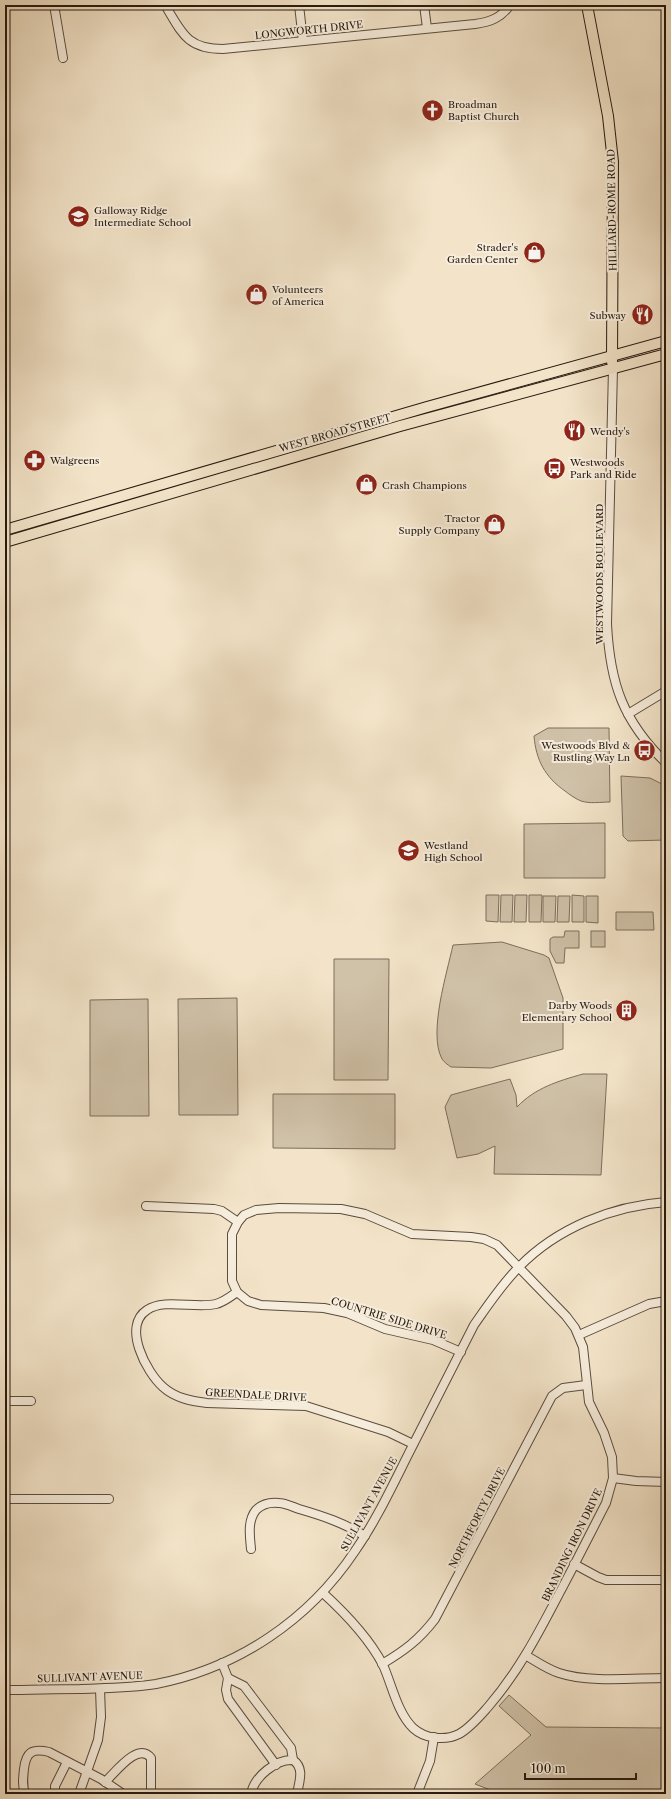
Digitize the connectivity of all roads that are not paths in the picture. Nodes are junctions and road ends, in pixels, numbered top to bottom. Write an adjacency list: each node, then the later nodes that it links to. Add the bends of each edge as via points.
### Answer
1 (54, 5): 9 (street)
2 (165, 5): 8 (street, LONGWORTH DRIVE, via 187,38 204,48 223,49)
3 (299, 5): 8 (street)
4 (424, 5): 7 (street)
5 (510, 5): 7 (street, LONGWORTH DRIVE, via 493,20)
6 (587, 5): 12 (main road, HILLIARD-ROME ROAD, via 608,116 613,162)
7 (427, 28): 8 (street, LONGWORTH DRIVE)
8 (303, 41)
9 (63, 58)
10 (666, 341): 12 (main road, WEST BROAD STREET)
11 (666, 354): 13 (main road, WEST BROAD STREET)
12 (612, 357): 13 (main road, HILLIARD-ROME ROAD); 14 (main road, WEST BROAD STREET, via 427,406)
13 (613, 368): 15 (main road, WEST BROAD STREET, via 393,428); 17 (street, WESTWOODS BOULEVARD, via 608,651 613,678)
14 (5, 530)
15 (5, 542)
16 (666, 691): 17 (street)
17 (628, 714): 18 (street, WESTWOODS BOULEVARD, via 649,746)
18 (666, 763)
19 (666, 1202): 22 (street, SULLIVANT AVENUE, via 633,1206 598,1216 552,1241)
20 (146, 1206): 21 (street, via 214,1209 222,1211)
21 (238, 1222): 22 (street, BRANDING IRON DRIVE, via 250,1212 263,1209 341,1209 365,1214 412,1234 484,1239 497,1245); 23 (street, via 231,1242 231,1274)
22 (519, 1266): 25 (street, BRANDING IRON DRIVE, via 566,1316); 26 (street, SULLIVANT AVENUE, via 487,1305)
23 (237, 1292): 26 (street, COUNTRIE SIDE DRIVE, via 248,1301 262,1305 324,1308 347,1313 385,1329 433,1340); 30 (street, GREENDALE DRIVE, via 216,1304 161,1305 141,1314 136,1326 140,1350 153,1377 163,1387 177,1396 207,1404 306,1406 388,1432)
24 (666, 1301): 25 (street, via 650,1304)
25 (579, 1336): 27 (street, BRANDING IRON DRIVE, via 585,1358)
26 (461, 1352): 30 (street, SULLIVANT AVENUE)
27 (586, 1385): 31 (street, BRANDING IRON DRIVE, via 593,1412 610,1448); 42 (street, NORTHFORTY DRIVE, via 563,1388 552,1396 435,1619 406,1650)
28 (5, 1401): 29 (street)
29 (31, 1401)
30 (413, 1444): 35 (street, SULLIVANT AVENUE)
31 (613, 1478): 32 (street, via 636,1482); 37 (street, BRANDING IRON DRIVE, via 606,1503)
32 (666, 1482)
33 (5, 1499): 34 (street)
34 (109, 1499)
35 (365, 1536): 36 (street, via 350,1526 330,1518 279,1502 269,1503 259,1507 252,1517); 39 (street, SULLIVANT AVENUE)
36 (251, 1549)
37 (574, 1564): 38 (street, via 606,1580); 40 (street, BRANDING IRON DRIVE)
38 (666, 1580)
39 (323, 1593): 41 (street, SULLIVANT AVENUE, via 275,1634); 42 (street, via 360,1630)
40 (527, 1656): 44 (street, via 546,1668 572,1677); 47 (street, BRANDING IRON DRIVE, via 498,1696 472,1724 453,1736)
41 (222, 1663): 43 (street); 45 (street, SULLIVANT AVENUE, via 155,1684)
42 (382, 1664): 47 (street, via 406,1719 414,1728)
43 (228, 1678): 48 (street, via 244,1686 291,1748); 50 (street, via 228,1699)
44 (666, 1678)
45 (100, 1689): 46 (street, SULLIVANT AVENUE); 51 (street, via 101,1717 98,1740)
46 (5, 1690)
47 (434, 1737): 60 (street, via 430,1761)
48 (293, 1760): 50 (street, via 286,1759); 59 (street, via 297,1762 300,1771)
49 (67, 1762): 51 (street); 53 (street, via 49,1752 31,1752 25,1760 22,1785); 54 (street, via 55,1786)
50 (276, 1765): 58 (street, via 258,1779)
51 (86, 1772): 52 (street); 55 (street)
52 (105, 1782): 56 (street); 57 (street, via 131,1757 143,1752 151,1758)
53 (25, 1794)
54 (55, 1794)
55 (79, 1794)
56 (123, 1794)
57 (151, 1794)
58 (251, 1794)
59 (297, 1794)
60 (417, 1794)

